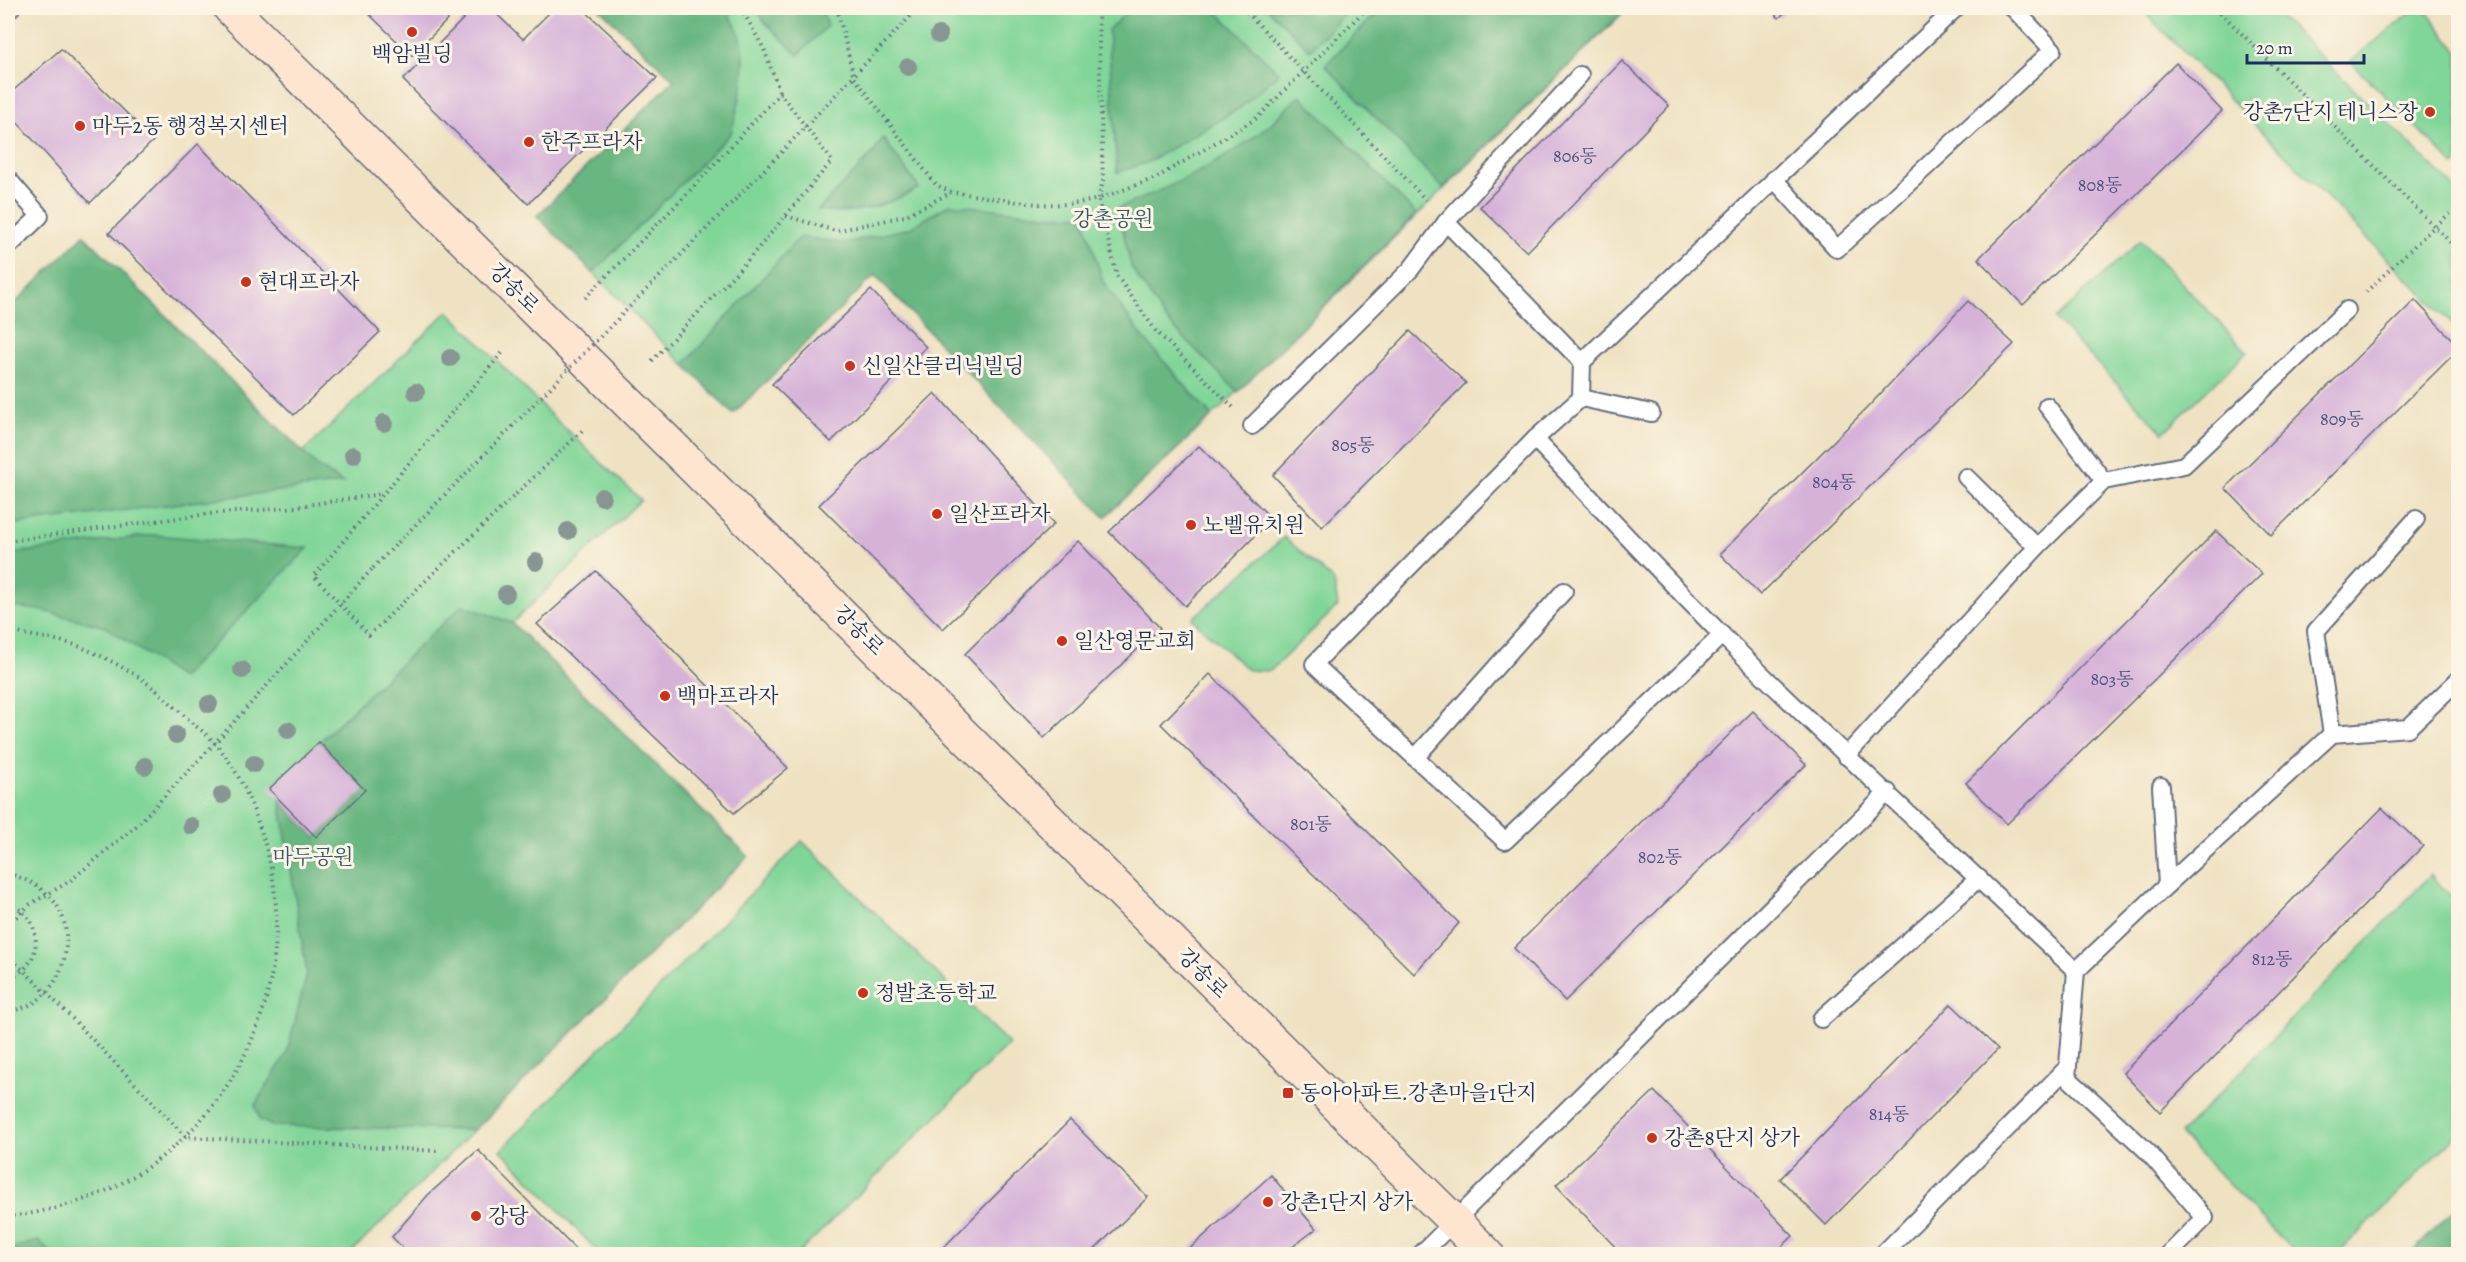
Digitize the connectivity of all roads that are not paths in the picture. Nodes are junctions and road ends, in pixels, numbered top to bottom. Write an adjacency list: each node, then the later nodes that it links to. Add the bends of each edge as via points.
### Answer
1 (11, 8): 5 (lane)
2 (230, 8): 35 (main road, 강송로)
3 (1956, 8): 8 (lane)
4 (2013, 8): 8 (lane, via 2053,50 1837,249)
5 (8, 11)
6 (1580, 75): 9 (lane)
7 (8, 179): 10 (lane, via 40,216)
8 (1774, 179): 12 (lane)
9 (1446, 222): 12 (lane); 16 (lane, via 1411,269)
10 (8, 247)
11 (2347, 310): 19 (lane, via 2184,465)
12 (1582, 362): 13 (lane)
13 (1581, 398): 15 (lane); 17 (lane)
14 (2047, 406): 19 (lane)
15 (1651, 412)
16 (1252, 426)
17 (1535, 439): 23 (lane); 27 (lane, via 1314,664)
18 (1966, 477): 21 (lane)
19 (2104, 481): 21 (lane)
20 (2416, 519): 25 (lane, via 2316,631)
21 (2037, 547): 26 (lane)
22 (1564, 591): 27 (lane)
23 (1722, 635): 26 (lane); 27 (lane, via 1505,841)
24 (2458, 680): 25 (lane, via 2408,728)
25 (2332, 734): 31 (lane)
26 (1846, 756): 29 (lane)
27 (1415, 758)
28 (2161, 786): 31 (lane)
29 (1888, 792): 30 (lane); 35 (lane)
30 (1979, 878): 32 (lane); 33 (lane)
31 (2167, 885): 32 (lane)
32 (2076, 971): 34 (lane)
33 (1821, 1019)
34 (2068, 1067): 38 (lane); 39 (lane, via 2067,1077 2148,1152 2205,1218)
35 (1455, 1222): 36 (lane); 37 (main road, 강송로)
36 (1421, 1254)
37 (1487, 1254)
38 (1883, 1254)
39 (2169, 1254)

